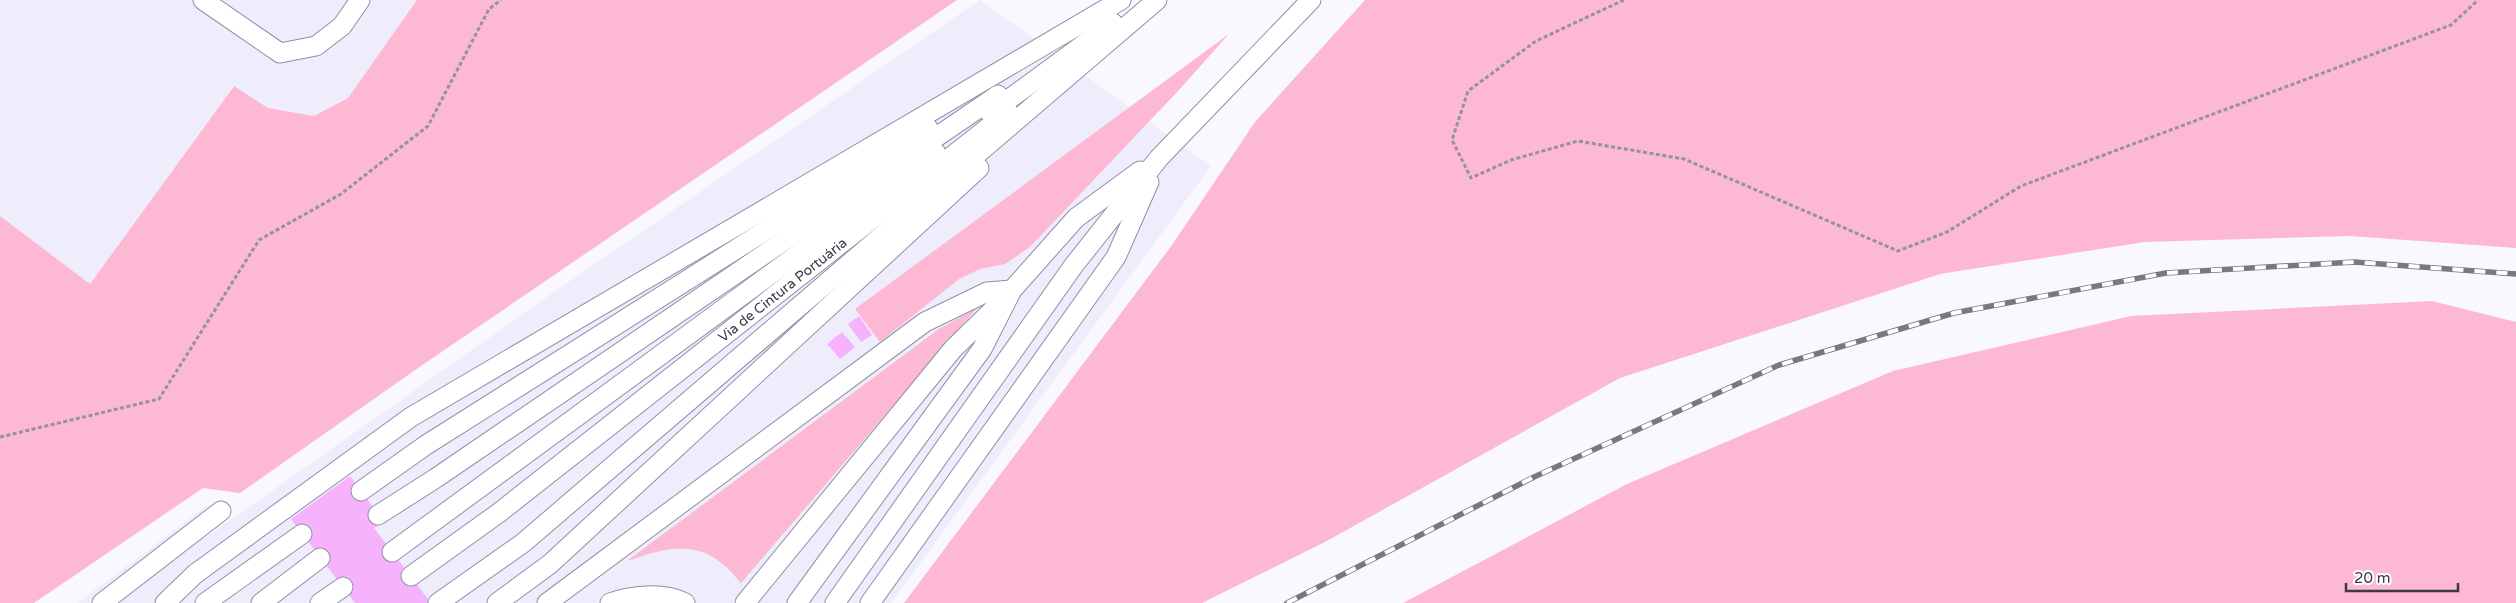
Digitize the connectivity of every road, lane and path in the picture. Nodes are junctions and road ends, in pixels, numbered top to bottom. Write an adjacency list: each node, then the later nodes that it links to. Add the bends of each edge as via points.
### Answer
1 (203, 0): 2 (lane, via 280,53 316,46 342,26)
2 (360, 0)
3 (501, 0): 16 (path, via 489,9 428,126 340,194 259,240 159,399)
4 (1121, 0): 26 (lane, via 411,417 195,574)
5 (1130, 0): 17 (lane, via 426,445)
6 (1137, 0): 19 (lane)
7 (1144, 0): 21 (lane)
8 (1150, 0): 23 (lane, Via de Cintura Portuária, via 508,506)
9 (1157, 0): 30 (lane, via 523,543)
10 (1163, 0): 31 (lane, via 557,557)
11 (1311, 0): 14 (lane)
12 (1624, 0): 13 (path, via 1536,41 1468,91 1452,140 1471,178 1511,160 1578,141 1684,159 1898,251 1947,232 2021,186 2451,25)
13 (2478, 0)
14 (1159, 158): 15 (lane, via 1076,218); 37 (lane, via 1074,265); 38 (lane, via 1116,257)
15 (1012, 290): 32 (lane, via 987,292 925,322); 35 (lane, via 953,349); 36 (lane, via 982,349)
16 (0, 437)
17 (361, 491)
18 (221, 510): 25 (lane)
19 (378, 515)
20 (302, 534): 27 (lane)
21 (392, 552)
22 (320, 558): 28 (lane)
23 (411, 576)
24 (343, 587): 29 (lane)
25 (102, 603)
26 (165, 603)
27 (205, 603)
28 (261, 603)
29 (320, 603)
30 (438, 603)
31 (497, 603)
32 (547, 603)
33 (610, 603): 34 (lane, via 625,597 659,597)
34 (685, 603)
35 (745, 603)
36 (797, 603)
37 (835, 603)
38 (870, 603)

